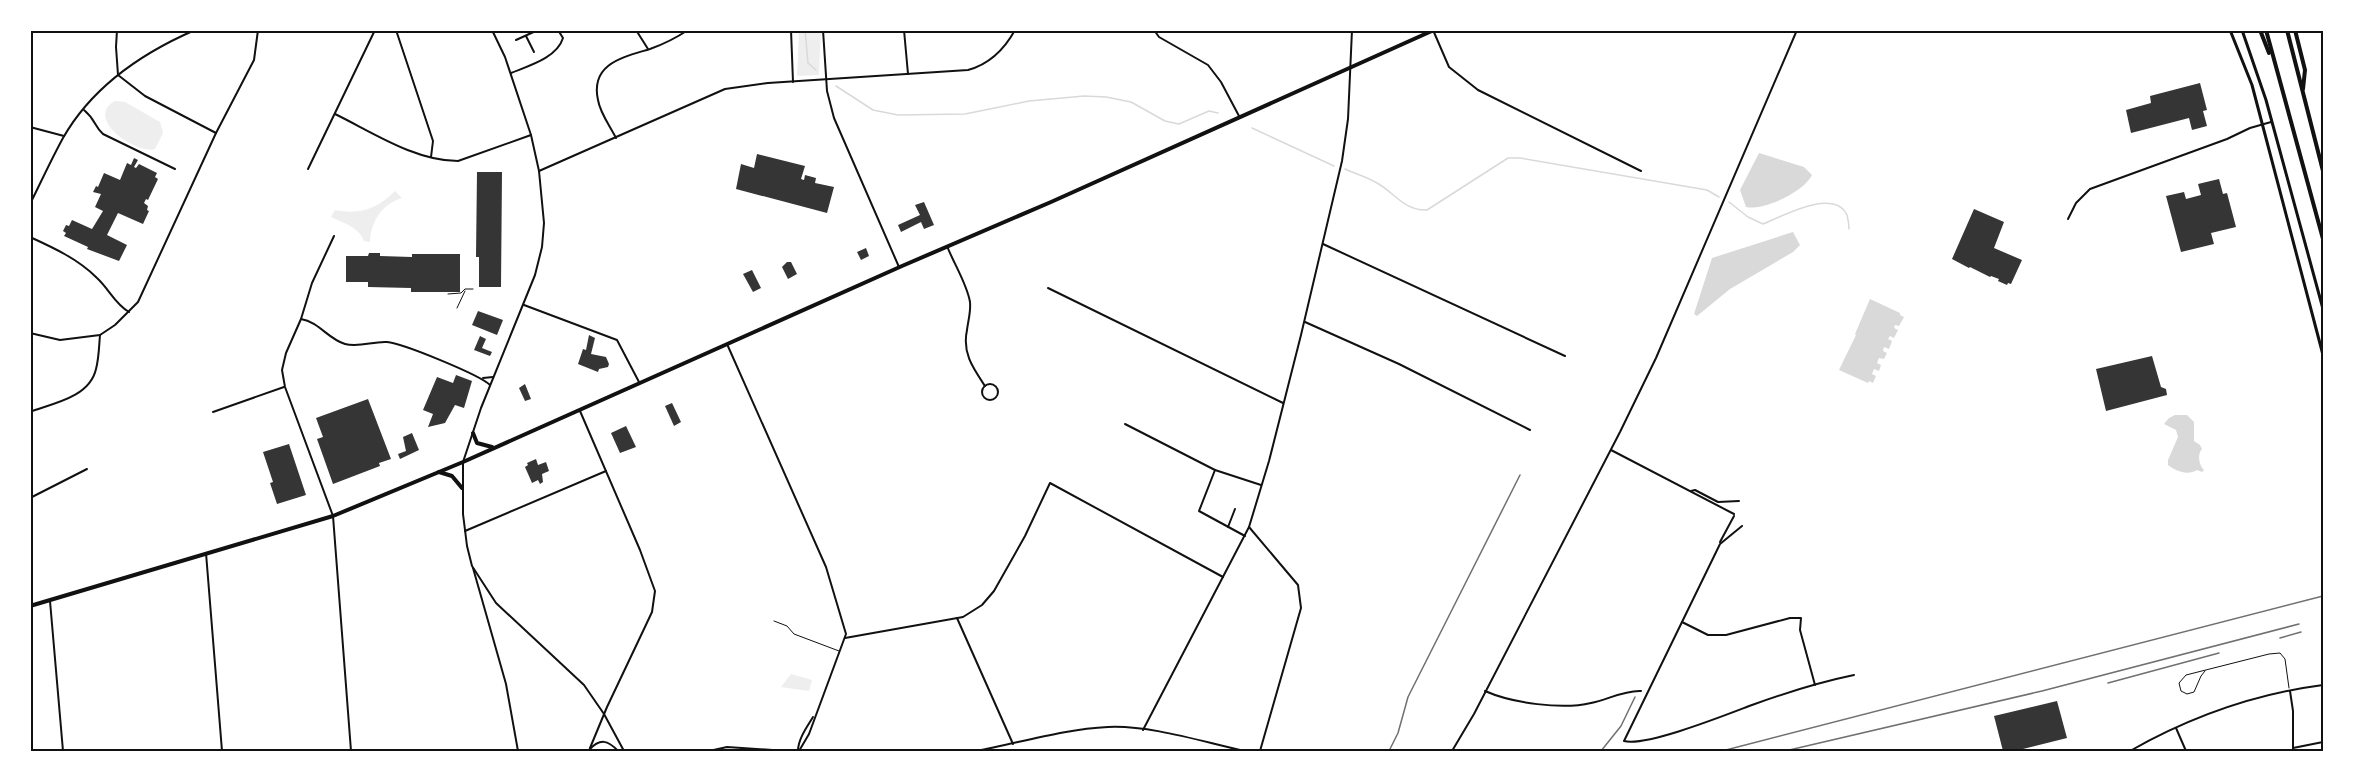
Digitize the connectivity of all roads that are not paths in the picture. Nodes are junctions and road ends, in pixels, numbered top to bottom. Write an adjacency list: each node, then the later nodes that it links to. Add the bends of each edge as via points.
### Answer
1 (117, 30): 33 (street)
2 (195, 30): 33 (street, via 131,63)
3 (258, 30): 43 (street, via 254,60)
4 (375, 30): 38 (street)
5 (396, 30): 47 (street, via 433,141)
6 (492, 30): 31 (street)
7 (538, 30): 25 (street)
8 (558, 30): 31 (street, via 563,38 560,46 541,61)
9 (636, 30): 27 (street)
10 (688, 30): 27 (street)
11 (791, 30): 35 (street)
12 (823, 30): 34 (street)
13 (904, 30): 32 (street)
14 (1015, 30): 32 (street, via 1004,47 983,66)
15 (1154, 30): 39 (street, via 1159,37 1208,65)
16 (1352, 30): 30 (street)
17 (1434, 30): 30 (highway); 51 (street, via 1449,68 1478,90)
18 (1797, 30): 86 (street, via 1656,358)
19 (2230, 30): 41 (main road, via 2252,85)
20 (2242, 30): 40 (main road)
21 (2260, 30): 29 (highway)
22 (2266, 30): 29 (highway)
23 (2287, 30): 36 (highway)
24 (2295, 30): 36 (highway, via 2305,70)
25 (526, 36): 26 (street); 28 (street)
26 (516, 40)
27 (648, 50): 46 (street, via 617,59 600,76 598,100)
28 (534, 52)
29 (2275, 68): 57 (highway)
30 (1349, 69): 39 (highway); 58 (street, via 1342,161)
31 (511, 73): 44 (street)
32 (908, 74): 34 (street)
33 (118, 75): 37 (street); 43 (street, via 145,96)
34 (826, 80): 35 (street); 60 (street, via 837,127)
35 (793, 82): 46 (street, via 725,89)
36 (2303, 92): 52 (highway)
37 (84, 110): 45 (street); 48 (street, via 103,134)
38 (335, 114): 47 (street); 49 (street)
39 (1239, 116): 59 (highway)
40 (2272, 122): 41 (street); 63 (main road)
41 (2262, 124): 54 (street, via 2090,189 2076,203); 70 (main road)
42 (30, 127): 45 (street)
43 (216, 133): 64 (street, via 138,302)
44 (531, 135): 47 (street, via 458,161); 50 (street)
45 (64, 136): 53 (street)
46 (616, 138): 50 (street)
47 (432, 157)
48 (175, 169)
49 (308, 169)
50 (539, 171): 62 (street, via 542,247)
51 (1641, 171)
52 (2323, 171)
53 (30, 204)
54 (2068, 219)
55 (334, 236): 65 (street, via 306,297)
56 (30, 237): 64 (street, via 79,262)
57 (2323, 239)
58 (1323, 244): 66 (street); 71 (street)
59 (947, 246): 60 (highway); 76 (street, via 970,301 967,353)
60 (900, 267): 69 (highway)
61 (1048, 288): 78 (street)
62 (524, 305): 72 (street); 74 (street, via 617,340)
63 (2323, 309)
64 (129, 313): 68 (street)
65 (301, 319): 73 (street, via 346,344 395,343); 77 (street, via 284,361)
66 (1305, 322): 78 (street); 83 (street)
67 (30, 333): 68 (street, via 60,340)
68 (99, 335): 80 (street, via 96,369 90,383 82,391)
69 (727, 344): 74 (highway); 113 (street, via 825,567)
70 (2323, 355)
71 (1565, 356)
72 (493, 377): 73 (street); 75 (street)
73 (483, 378): 75 (street)
74 (639, 383): 79 (highway)
75 (490, 385): 84 (street)
76 (985, 386): 76 (street, via 983,397 995,399 996,388)
77 (285, 387): 81 (street); 98 (street)
78 (1283, 403): 92 (street)
79 (579, 410): 85 (highway); 90 (street)
80 (33, 411)
81 (213, 412)
82 (1125, 424): 89 (street)
83 (1530, 430)
84 (472, 433): 85 (highway, via 477,443); 87 (street)
85 (498, 446): 87 (highway)
86 (1611, 450): 94 (street); 121 (street)
87 (463, 462): 91 (highway); 93 (street)
88 (87, 469): 95 (street)
89 (1215, 470): 92 (street); 100 (street, via 1200,511)
90 (606, 471): 102 (street); 122 (street, via 655,591 652,612)
91 (438, 472): 93 (highway, via 452,476); 98 (highway)
92 (1262, 485): 101 (street)
93 (462, 488): 102 (street)
94 (1691, 491): 96 (street, via 1718,502); 104 (street, via 1734,515)
95 (30, 498)
96 (1739, 501)
97 (1235, 509): 100 (street)
98 (333, 516): 105 (highway); 131 (street)
99 (1742, 526): 104 (street)
100 (1228, 527): 103 (street)
101 (1249, 527): 103 (street); 140 (street, via 1298,585 1301,608)
102 (465, 531): 106 (street)
103 (1245, 536): 107 (street)
104 (1720, 544): 112 (street)
105 (206, 552): 108 (highway); 130 (street)
106 (472, 566): 122 (street, via 496,603 584,685); 132 (street, via 506,684)
107 (1223, 577): 110 (street, via 1050,483 994,591 970,614); 124 (street)
108 (50, 600): 109 (highway); 129 (street)
109 (30, 606)
110 (957, 618): 113 (street); 126 (street)
111 (774, 621): 114 (lane, via 794,634)
112 (1682, 622): 117 (street, via 1708,634 1726,634 1801,618 1800,630); 117 (street, via 1624,741 1640,741 1695,727)
113 (846, 638): 114 (street)
114 (840, 652): 137 (street)
115 (2205, 670): 115 (lane, via 2184,676 2180,689 2194,693); 119 (lane, via 2280,653 2285,659)
116 (1854, 675): 117 (street)
117 (1815, 685)
118 (2323, 685): 119 (street)
119 (2290, 690): 123 (street, via 2231,706); 127 (street)
120 (1641, 691): 121 (street, via 1567,706 1500,698)
121 (1485, 692): 141 (street)
122 (604, 714): 128 (street); 134 (street)
123 (2176, 728): 142 (street); 143 (street)
124 (1143, 730): 126 (street, via 1097,728); 139 (street)
125 (2323, 742): 127 (street)
126 (1013, 744): 138 (street)
127 (2293, 749)
128 (589, 750): 133 (street, via 603,741)
129 (63, 751)
130 (222, 751)
131 (351, 751)
132 (518, 751)
133 (618, 751)
134 (624, 751)
135 (709, 751): 136 (street, via 727,747)
136 (787, 751)
137 (799, 751)
138 (976, 751)
139 (1245, 751)
140 (1260, 751)
141 (1452, 751)
142 (2130, 751)
143 (2186, 751)

